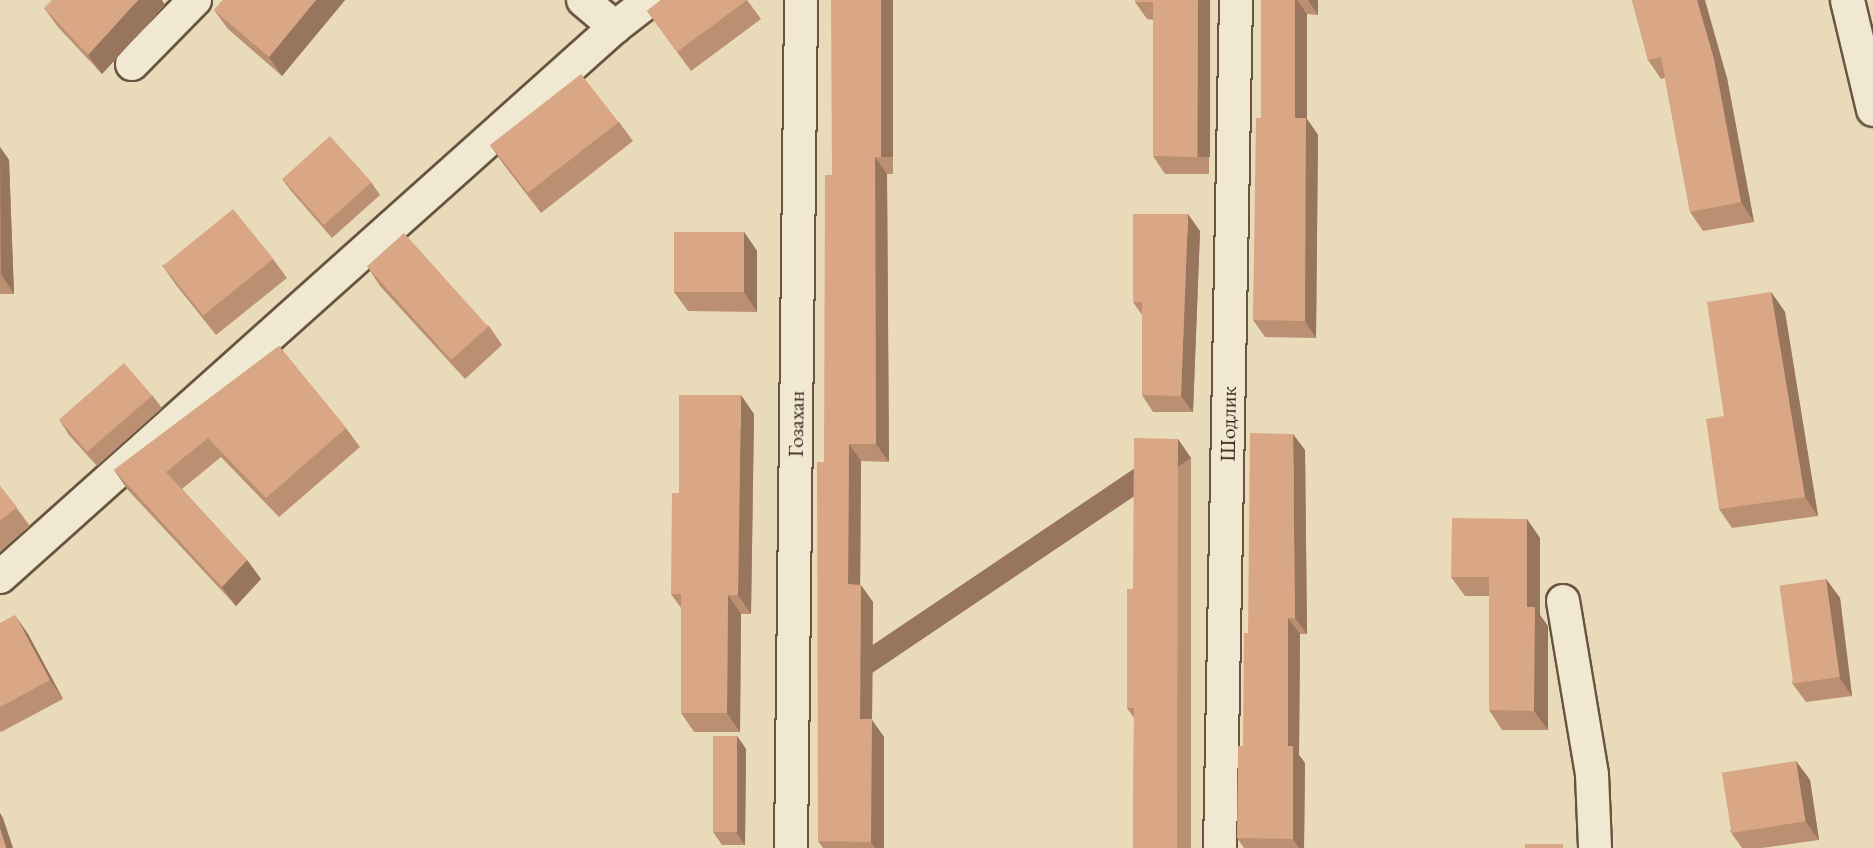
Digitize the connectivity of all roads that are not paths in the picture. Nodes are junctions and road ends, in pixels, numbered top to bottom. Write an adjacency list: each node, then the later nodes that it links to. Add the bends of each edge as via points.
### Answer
1 (195, 0): 8 (street)
2 (583, 0): 7 (street)
3 (650, 0): 7 (street)
4 (801, 0): 12 (street, Гозахан)
5 (1236, 0): 13 (street, Шодлик)
6 (1847, 0): 9 (main road)
7 (615, 27): 10 (street)
8 (132, 64)
9 (1873, 109)
10 (0, 577)
11 (1563, 601): 14 (street, via 1592,775)
12 (791, 848)
13 (1220, 848)
14 (1594, 848)

